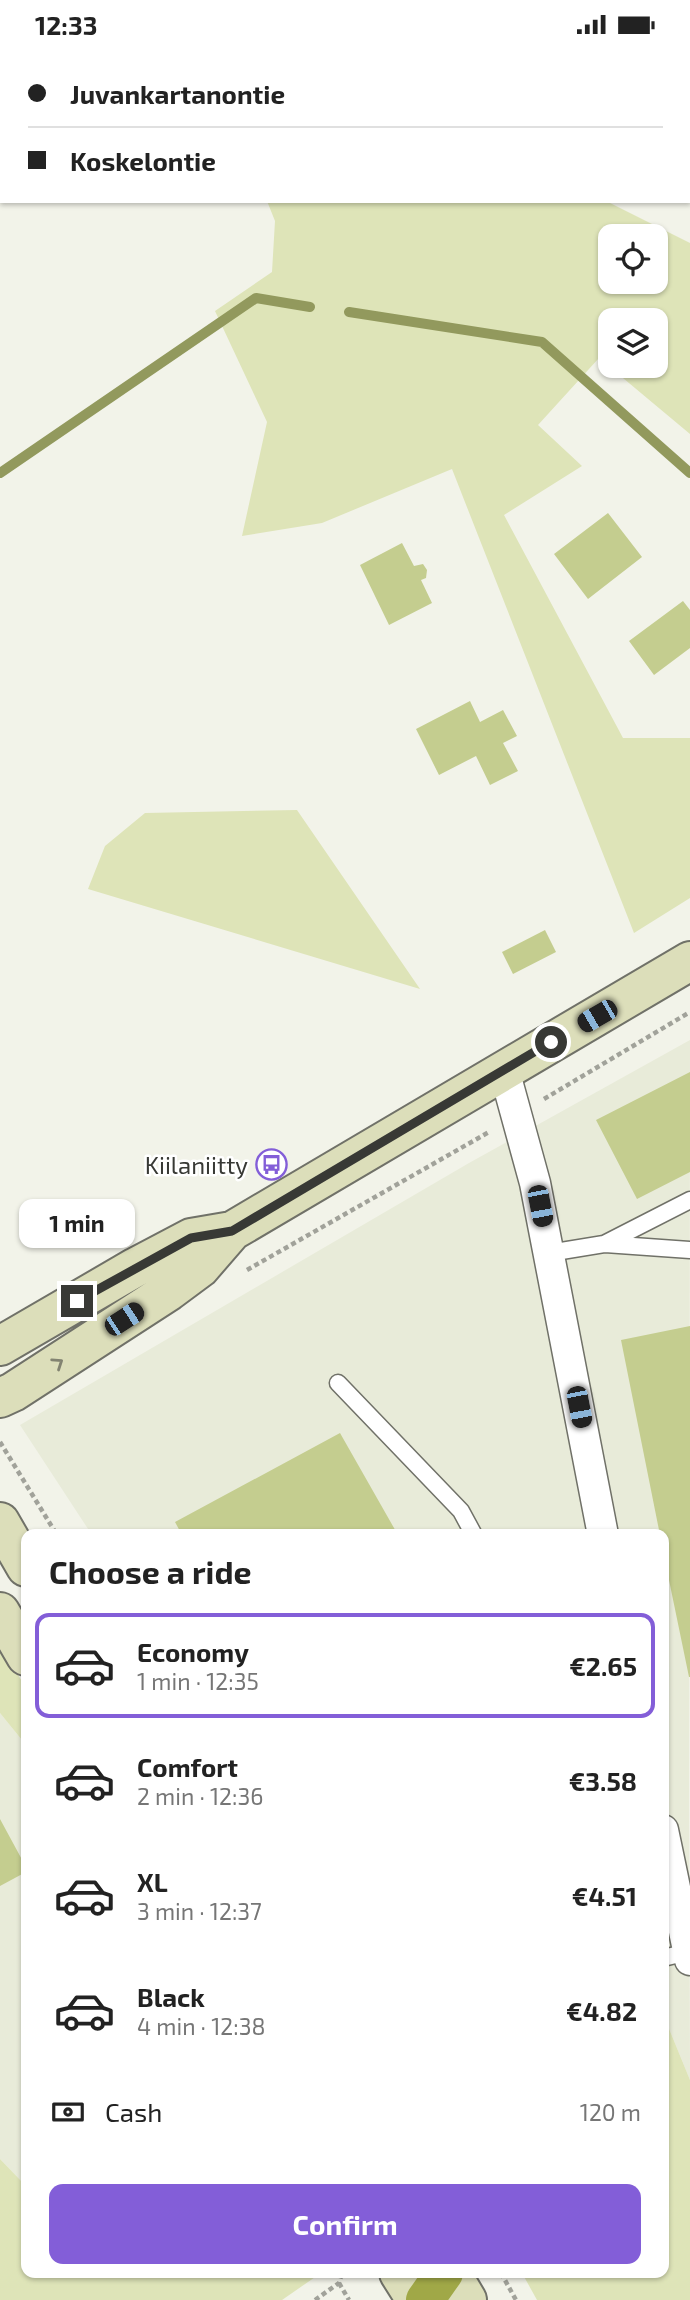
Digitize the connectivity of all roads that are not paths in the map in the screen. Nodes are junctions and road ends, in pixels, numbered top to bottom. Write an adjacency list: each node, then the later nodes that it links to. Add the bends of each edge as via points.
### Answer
1 (690, 961): 2 (main road)
2 (505, 1070): 4 (main road); 7 (street)
3 (690, 1200): 5 (lane)
4 (232, 1231): 8 (main road, via 191,1238); 10 (main road, one-way to 4, via 169,1291 200,1268)
5 (604, 1244): 6 (lane); 7 (lane)
6 (690, 1250)
7 (549, 1253): 13 (street)
8 (0, 1346)
9 (338, 1383): 12 (lane, via 461,1511)
10 (0, 1398)
11 (0, 1522): 14 (main road)
12 (471, 1529)
13 (602, 1529)
14 (21, 1558)
15 (0, 1612): 16 (main road)
16 (21, 1648)
17 (669, 1872): 18 (street)
18 (681, 1957)
19 (402, 2278): 22 (main road)
20 (440, 2278): 23 (highway)
21 (454, 2278): 24 (main road)
22 (416, 2300)
23 (425, 2300)
24 (467, 2300)

